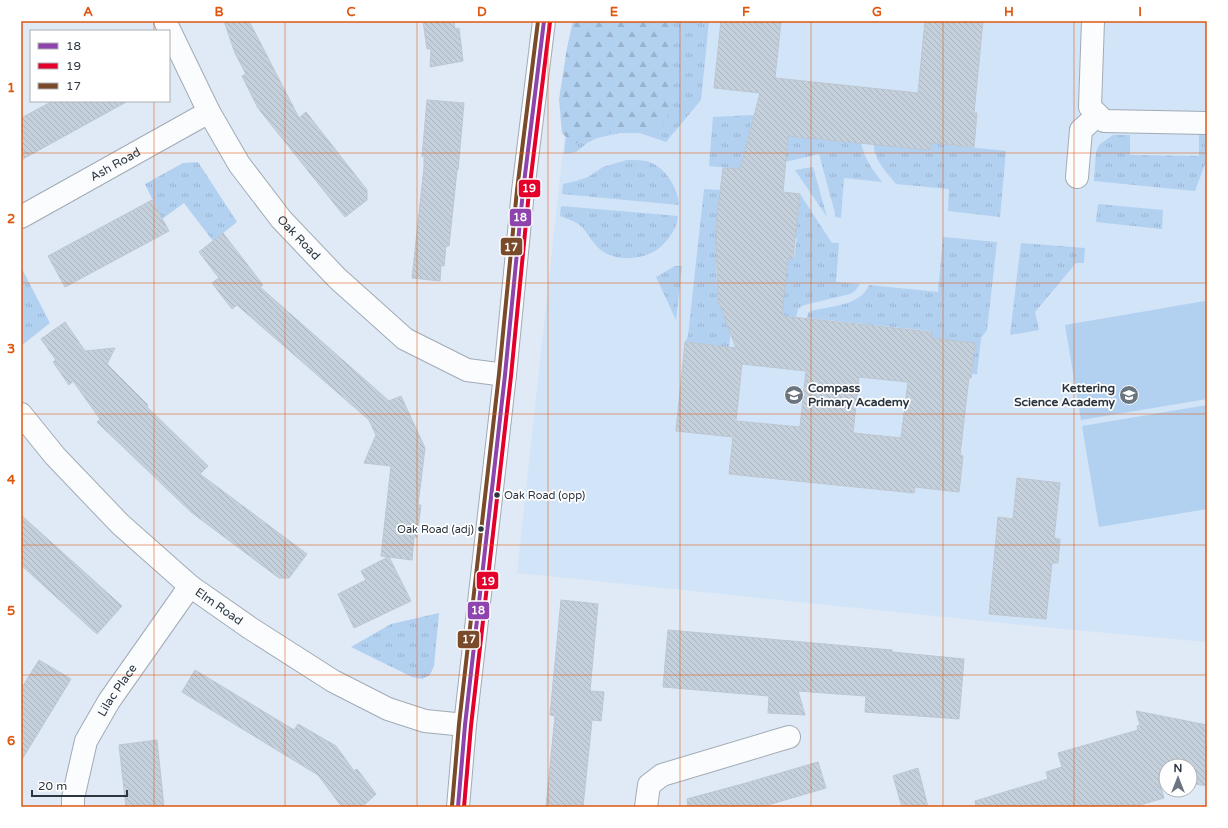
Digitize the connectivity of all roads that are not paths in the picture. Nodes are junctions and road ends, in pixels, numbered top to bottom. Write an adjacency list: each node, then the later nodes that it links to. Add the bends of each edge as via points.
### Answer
1 (544, 21): 9 (street, via 523,192)
2 (1093, 21): 5 (street, via 1090,107)
3 (170, 31): 4 (street, Oak Road)
4 (209, 112): 8 (street, Ash Road); 9 (street, Oak Road, via 239,164 281,219 337,278 405,340 467,370)
5 (1098, 115): 6 (street, via 1104,122); 7 (street, via 1081,130)
6 (1207, 123)
7 (1076, 177)
8 (21, 217)
9 (505, 375): 12 (street)
10 (21, 414): 11 (street, Elm Road, via 55,456 120,524)
11 (190, 586): 12 (street, Elm Road, via 333,681 388,708 426,721); 14 (street, Lilac Place, via 108,701 86,741)
12 (465, 725): 15 (street)
13 (789, 737): 16 (street, via 662,775 649,785)
14 (73, 807)
15 (458, 807)
16 (646, 807)

